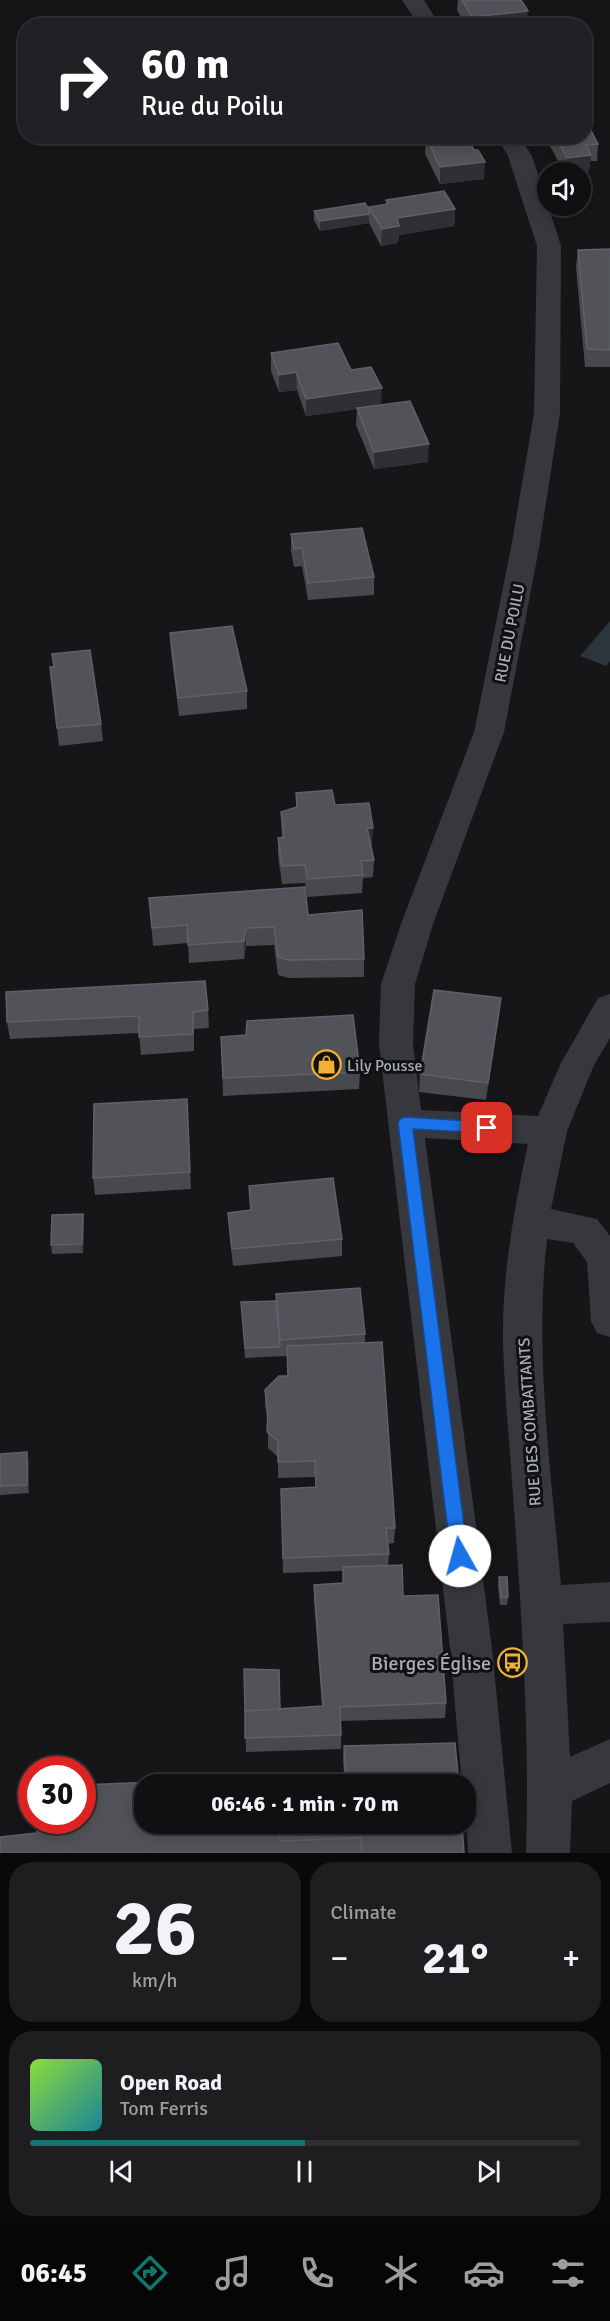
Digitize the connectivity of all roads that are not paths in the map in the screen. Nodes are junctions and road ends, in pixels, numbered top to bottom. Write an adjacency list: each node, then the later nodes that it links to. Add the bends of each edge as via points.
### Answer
1 (413, 0): 2 (street)
2 (425, 18)
3 (512, 144): 5 (street, RUE DU POILU, via 520,156 549,246 547,413 489,732 398,984 396,1044)
4 (610, 1007): 6 (street, RUE DES COMBATTANTS, via 578,1063)
5 (405, 1123): 6 (street); 13 (street, RUE DU POILU, via 471,1648)
6 (549, 1131): 7 (street, RUE DES COMBATTANTS)
7 (531, 1221): 8 (street, via 584,1230 605,1258); 10 (street, RUE DES COMBATTANTS, via 522,1341)
8 (610, 1321)
9 (610, 1602): 10 (street)
10 (541, 1605): 12 (street, RUE DES COMBATTANTS)
11 (610, 1761): 12 (street)
12 (550, 1788): 14 (street, RUE DES COMBATTANTS)
13 (490, 1853)
14 (548, 1853)

